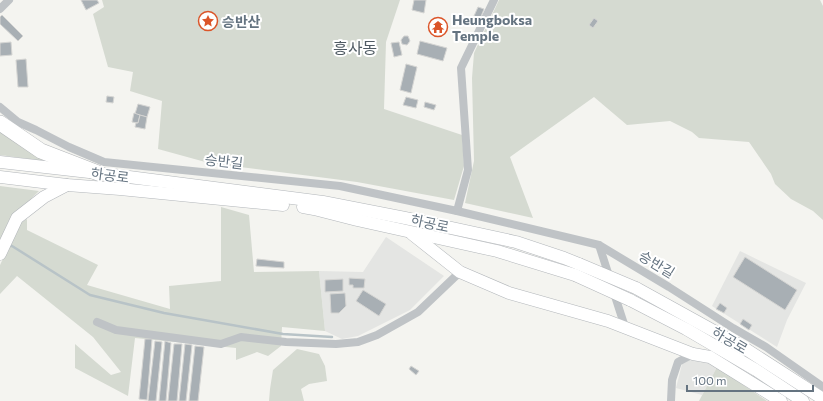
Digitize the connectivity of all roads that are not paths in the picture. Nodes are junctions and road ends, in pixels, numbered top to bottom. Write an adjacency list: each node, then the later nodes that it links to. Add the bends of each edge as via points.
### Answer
1 (9, 0): 3 (street)
2 (494, 0): 10 (street, via 460,68 468,170)
3 (0, 9)
4 (0, 107): 10 (street, 승반길, via 18,122 104,162 340,186)
5 (0, 123): 7 (highway, via 41,151)
6 (0, 162): 7 (street, 하공로)
7 (98, 173): 14 (street, 하공로, via 323,202 405,218 516,242 564,258)
8 (0, 177): 9 (street, 하공로)
9 (67, 186): 11 (street, 하공로, via 280,204 314,209); 13 (street, via 44,197 17,218)
10 (457, 211): 12 (street, 승반길)
11 (410, 232): 14 (street, 하공로); 15 (street)
12 (599, 246): 17 (street); 19 (street, 승반길, via 766,347)
13 (0, 254)
14 (577, 270): 20 (street, 하공로, bridge, via 636,288 742,346); 23 (street, 하공로, bridge, via 737,358)
15 (460, 272): 16 (street, via 418,312 358,342 294,343 241,337 221,344 116,330); 17 (street, via 510,294)
16 (97, 322)
17 (625, 328): 18 (street)
18 (693, 354): 21 (street, via 678,362 672,380); 22 (street, via 710,357)
19 (823, 387)
20 (823, 399)
21 (671, 401)
22 (781, 401)
23 (803, 401)

